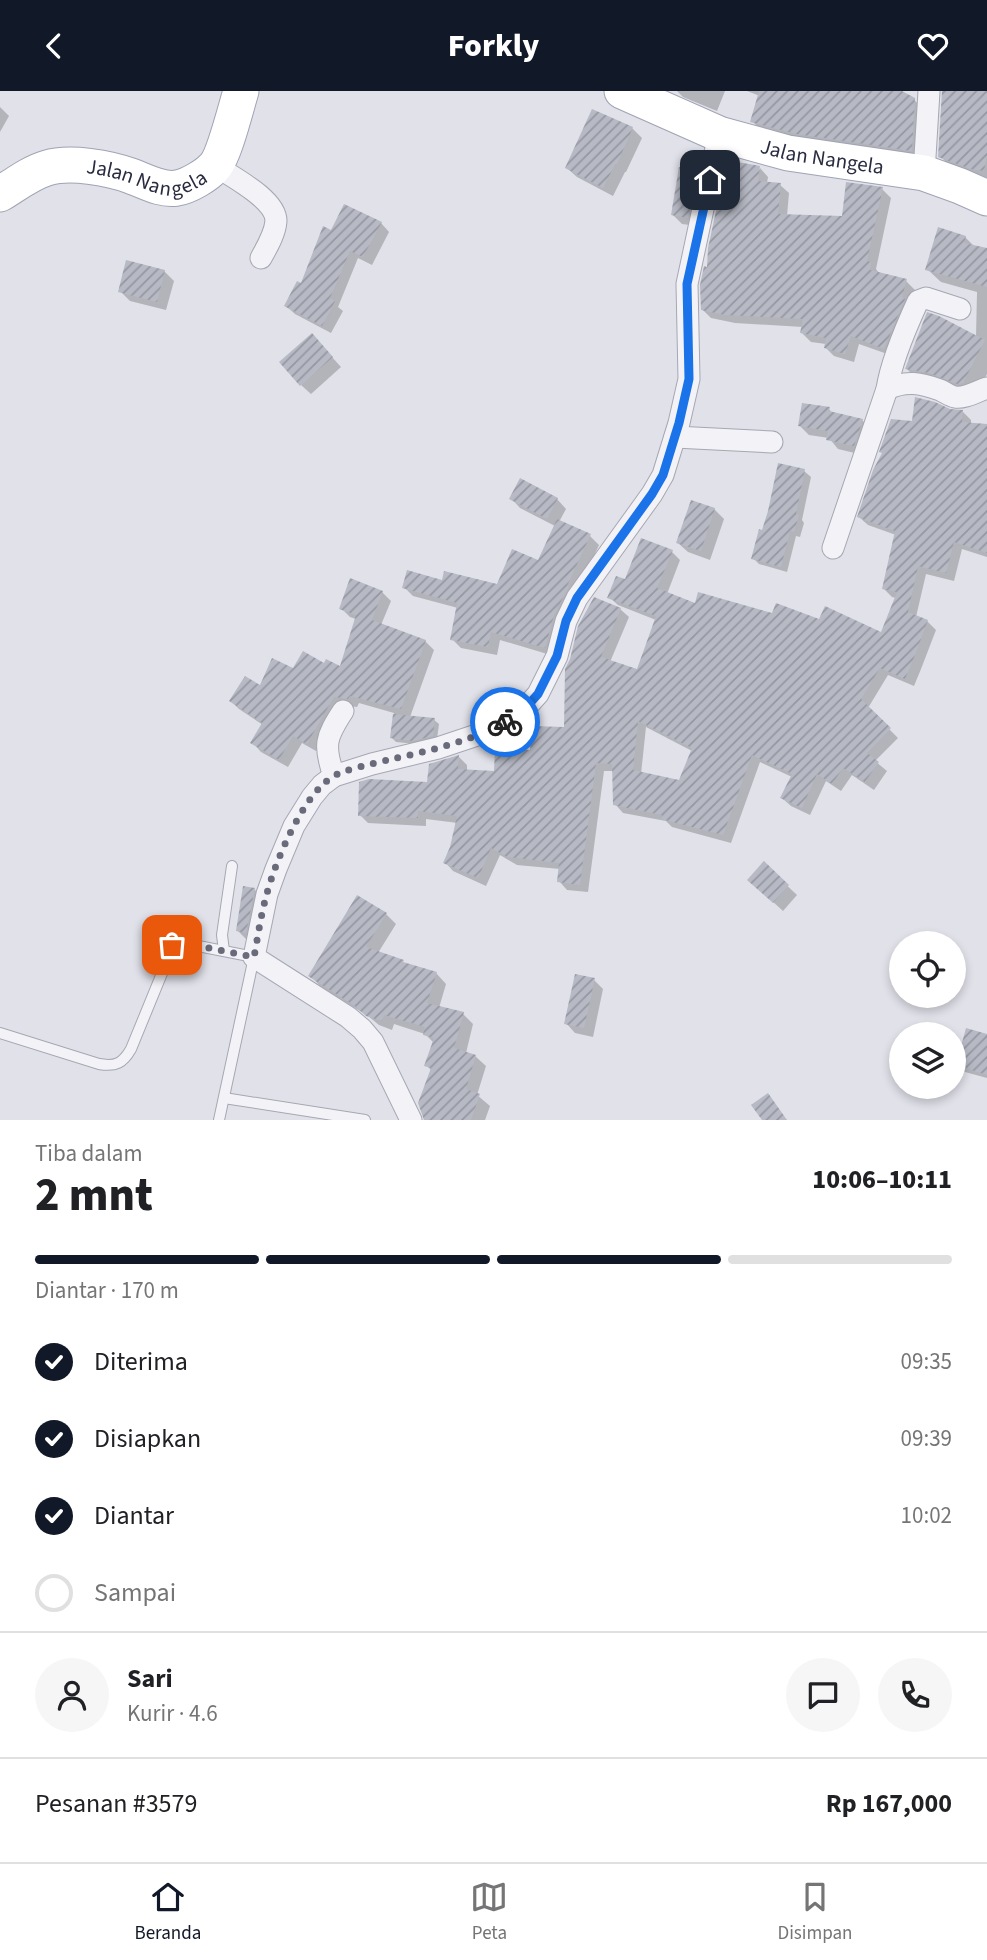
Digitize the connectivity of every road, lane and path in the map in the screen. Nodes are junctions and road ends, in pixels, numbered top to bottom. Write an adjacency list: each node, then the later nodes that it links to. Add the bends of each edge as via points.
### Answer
1 (241, 91): 5 (main road, Jalan Nangela)
2 (622, 91): 4 (main road, Jalan Nangela)
3 (929, 91): 6 (street)
4 (719, 134): 6 (main road, Jalan Nangela, via 788,153); 13 (street, via 687,284 689,379)
5 (216, 166): 7 (main road, Jalan Nangela, via 177,188 88,167 48,167); 9 (street, via 272,207 276,222)
6 (924, 173): 8 (main road, Jalan Nangela)
7 (0, 194)
8 (987, 198)
9 (261, 258)
10 (960, 309): 12 (street, via 926,298 918,300)
11 (987, 388): 12 (street, via 961,397 908,383)
12 (887, 389): 15 (street)
13 (675, 437): 14 (street); 17 (street, via 663,475 577,598 553,665 538,694 521,713 438,748)
14 (772, 442)
15 (833, 548)
16 (343, 711): 17 (street, via 327,741)
17 (334, 776): 20 (street, via 312,797 289,837 267,894)
18 (232, 866): 19 (lane)
19 (224, 951): 20 (lane); 21 (lane, via 180,942 172,945 131,1049 123,1061 111,1066)
20 (254, 957): 22 (lane); 25 (street, via 362,1029 373,1042)
21 (0, 1033)
22 (224, 1098): 23 (lane); 24 (lane)
23 (219, 1120)
24 (365, 1120)
25 (411, 1120)

